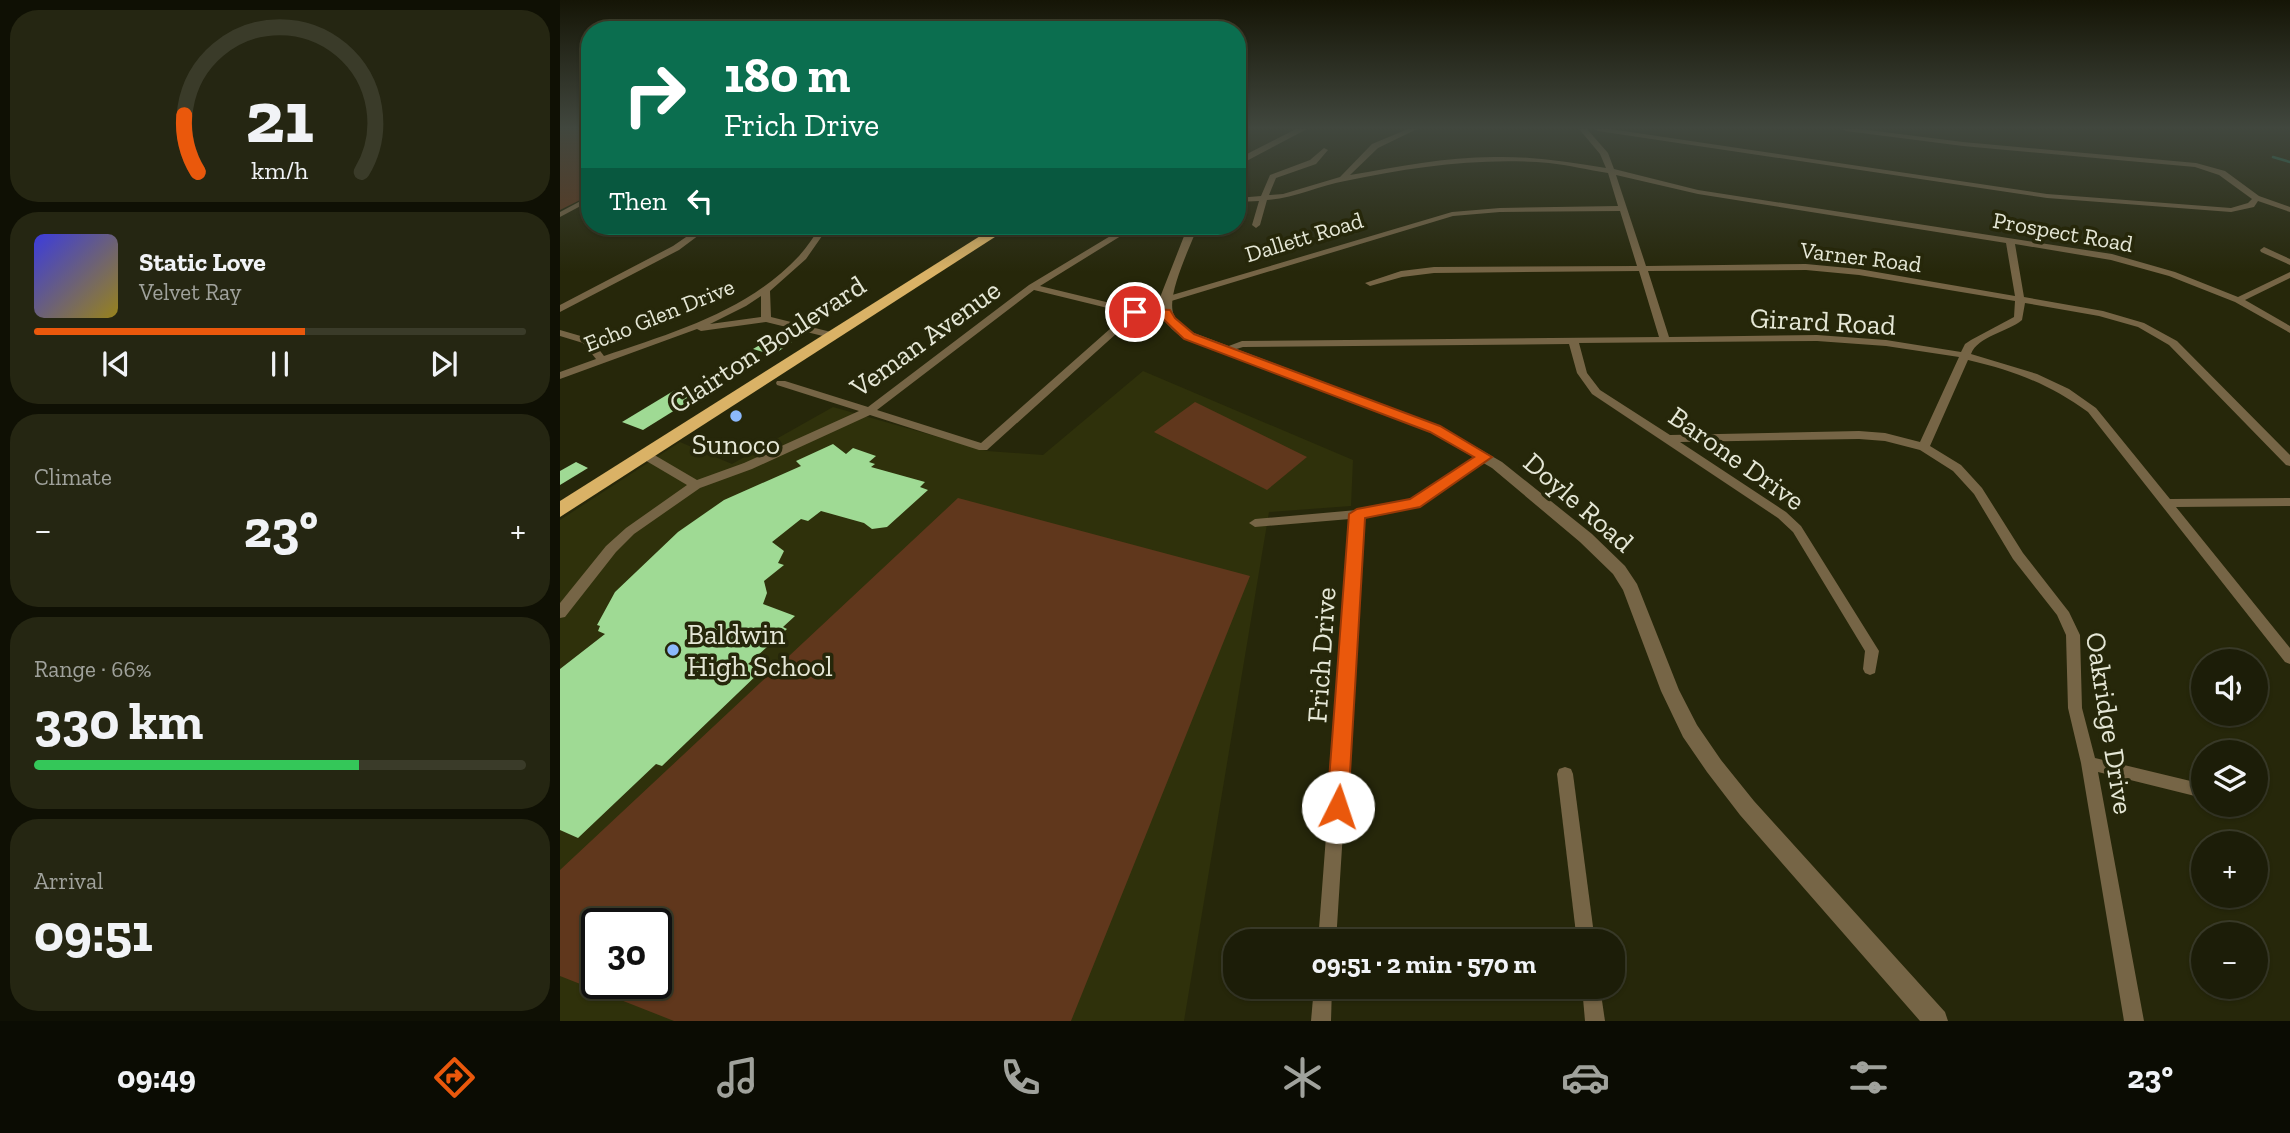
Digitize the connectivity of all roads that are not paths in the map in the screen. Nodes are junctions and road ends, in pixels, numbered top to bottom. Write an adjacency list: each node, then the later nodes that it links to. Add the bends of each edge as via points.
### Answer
1 (1274, 177): 10 (street)
2 (1344, 177): 8 (street)
3 (1355, 177): 8 (street, Prospect Road)
4 (1613, 177): 13 (street)
5 (1634, 177): 22 (street, Prospect Road, via 1698,192)
6 (1909, 177): 9 (street, via 2059,197 2231,210 2251,205)
7 (2228, 177): 9 (street)
8 (1342, 179): 10 (street, Prospect Road)
9 (2256, 198): 14 (street)
10 (1263, 199): 11 (street, Prospect Road); 16 (street)
11 (1246, 200)
12 (581, 203): 15 (street)
13 (1622, 208): 25 (street); 32 (street, Dallett Road, via 1452,214)
14 (2290, 211)
15 (560, 215)
16 (1256, 225)
17 (694, 235): 33 (street)
18 (820, 235): 29 (street, Echo Glen Drive, via 813,248)
19 (991, 235): 39 (highway, Clairton Boulevard)
20 (1117, 235): 28 (street, Veman Avenue)
21 (1190, 235): 32 (street)
22 (2010, 241): 30 (street); 31 (street, Prospect Road, via 2112,257)
23 (2264, 250): 24 (street)
24 (2290, 262)
25 (1642, 269): 27 (street, Varner Road, via 1434,270); 30 (street, Varner Road, via 1831,269); 40 (street)
26 (2290, 275): 31 (street)
27 (1370, 283)
28 (1032, 287): 34 (street); 47 (street, Veman Avenue)
29 (766, 292): 35 (street); 36 (street, Echo Glen Drive)
30 (2020, 299): 43 (street, via 2019,318 1978,339); 52 (street, Varner Road, via 2100,313 2157,333 2186,355)
31 (2238, 300): 37 (street, Prospect Road)
32 (1166, 307): 34 (street); 42 (street, Doyle Road, via 1169,320 1189,336)
33 (560, 309)
34 (1135, 312): 47 (street, via 983,447)
35 (766, 319): 36 (street); 39 (street)
36 (687, 330): 44 (street, Echo Glen Drive)
37 (2290, 330)
38 (560, 333): 44 (street, via 587,341)
39 (831, 335): 50 (highway, Clairton Boulevard)
40 (1665, 340): 41 (street, Girard Road); 43 (street, Girard Road, via 1848,340)
41 (1574, 342): 42 (street, Girard Road, via 1242,344); 48 (street, Barone Drive, via 1587,383)
42 (1223, 350): 51 (street, Doyle Road, via 1435,429)
43 (1964, 356): 49 (street); 55 (street, Girard Road, via 2015,368 2076,396)
44 (601, 359): 45 (street, Echo Glen Drive)
45 (560, 376)
46 (781, 383): 47 (street)
47 (870, 411): 53 (street, Veman Avenue)
48 (1670, 439): 49 (street, Oakridge Drive, via 1859,435); 61 (street, Barone Drive, via 1797,529 1872,651)
49 (1924, 447): 62 (street, Oakridge Drive, via 1973,485 2018,556 2062,612 2073,635 2075,708)
50 (647, 456): 53 (street); 56 (highway, Clairton Boulevard)
51 (1485, 457): 57 (street, via 1415,503); 71 (street, Doyle Road, via 1619,570 1631,589 1670,691 1714,766)
52 (2290, 461)
53 (696, 485): 59 (street, Veman Avenue, via 630,531)
54 (2290, 502): 55 (street)
55 (2168, 503): 60 (street, Girard Road)
56 (560, 510)
57 (1357, 514): 58 (street); 65 (street, Frich Drive)
58 (1255, 523)
59 (560, 613)
60 (2290, 658)
61 (1870, 669)
62 (2089, 763): 64 (street); 72 (street, Oakridge Drive)
63 (1565, 775): 66 (street)
64 (2191, 789)
65 (1328, 929)
66 (1584, 929)
67 (1323, 999): 69 (street)
68 (1592, 999): 70 (street)
69 (1321, 1021)
70 (1595, 1021)
71 (1936, 1021)
72 (2134, 1021)

